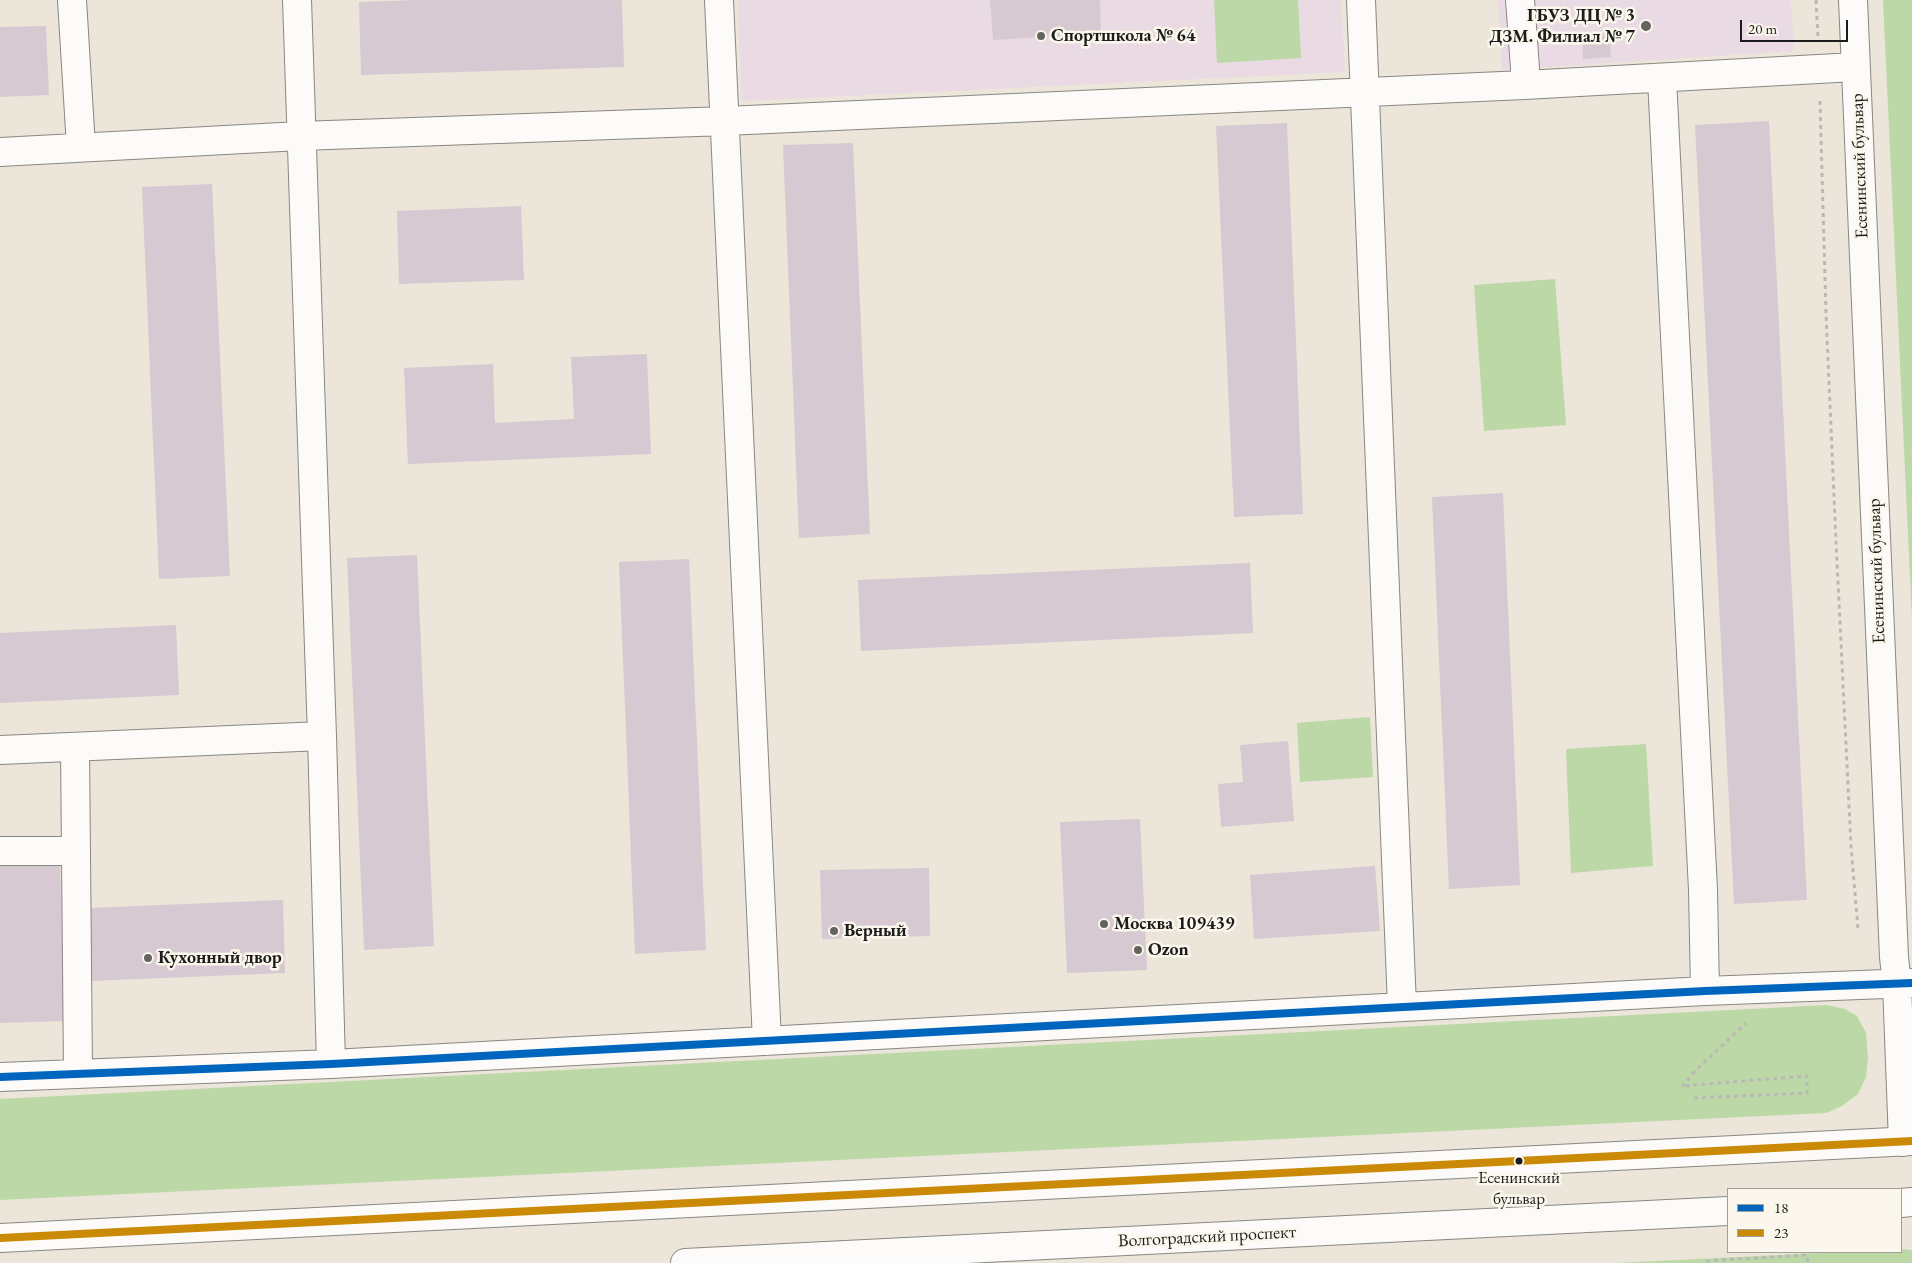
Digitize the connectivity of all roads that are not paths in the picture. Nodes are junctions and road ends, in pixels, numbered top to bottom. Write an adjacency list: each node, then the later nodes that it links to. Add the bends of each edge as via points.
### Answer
1 (72, 0): 13 (street)
2 (297, 0): 12 (street)
3 (719, 0): 11 (street)
4 (1361, 0): 10 (street)
5 (1520, 0): 9 (street, via 1526,68)
6 (1853, 0): 7 (street, Есенинский бульвар)
7 (1856, 67): 8 (street); 20 (street, Есенинский бульвар, via 1894,957)
8 (1662, 79): 9 (street); 21 (street, via 1703,890)
9 (1524, 85): 10 (street)
10 (1366, 91): 11 (street); 22 (street)
11 (725, 121): 12 (street); 23 (street)
12 (300, 136): 13 (street); 15 (street)
13 (81, 148): 14 (street)
14 (0, 152)
15 (322, 736): 16 (street); 24 (street)
16 (75, 747): 17 (street); 19 (street)
17 (0, 750)
18 (0, 851): 19 (street)
19 (76, 851): 25 (street)
20 (1905, 984): 21 (street); 27 (street, Есенинский бульвар)
21 (1704, 991): 22 (street)
22 (1402, 1006): 23 (street)
23 (767, 1041): 24 (street)
24 (331, 1064): 25 (street)
25 (78, 1073): 26 (street)
26 (0, 1077)
27 (1907, 1142): 29 (street)
28 (1727, 1211): 30 (street, Волгоградский проспект)
29 (0, 1238)
30 (685, 1263)

